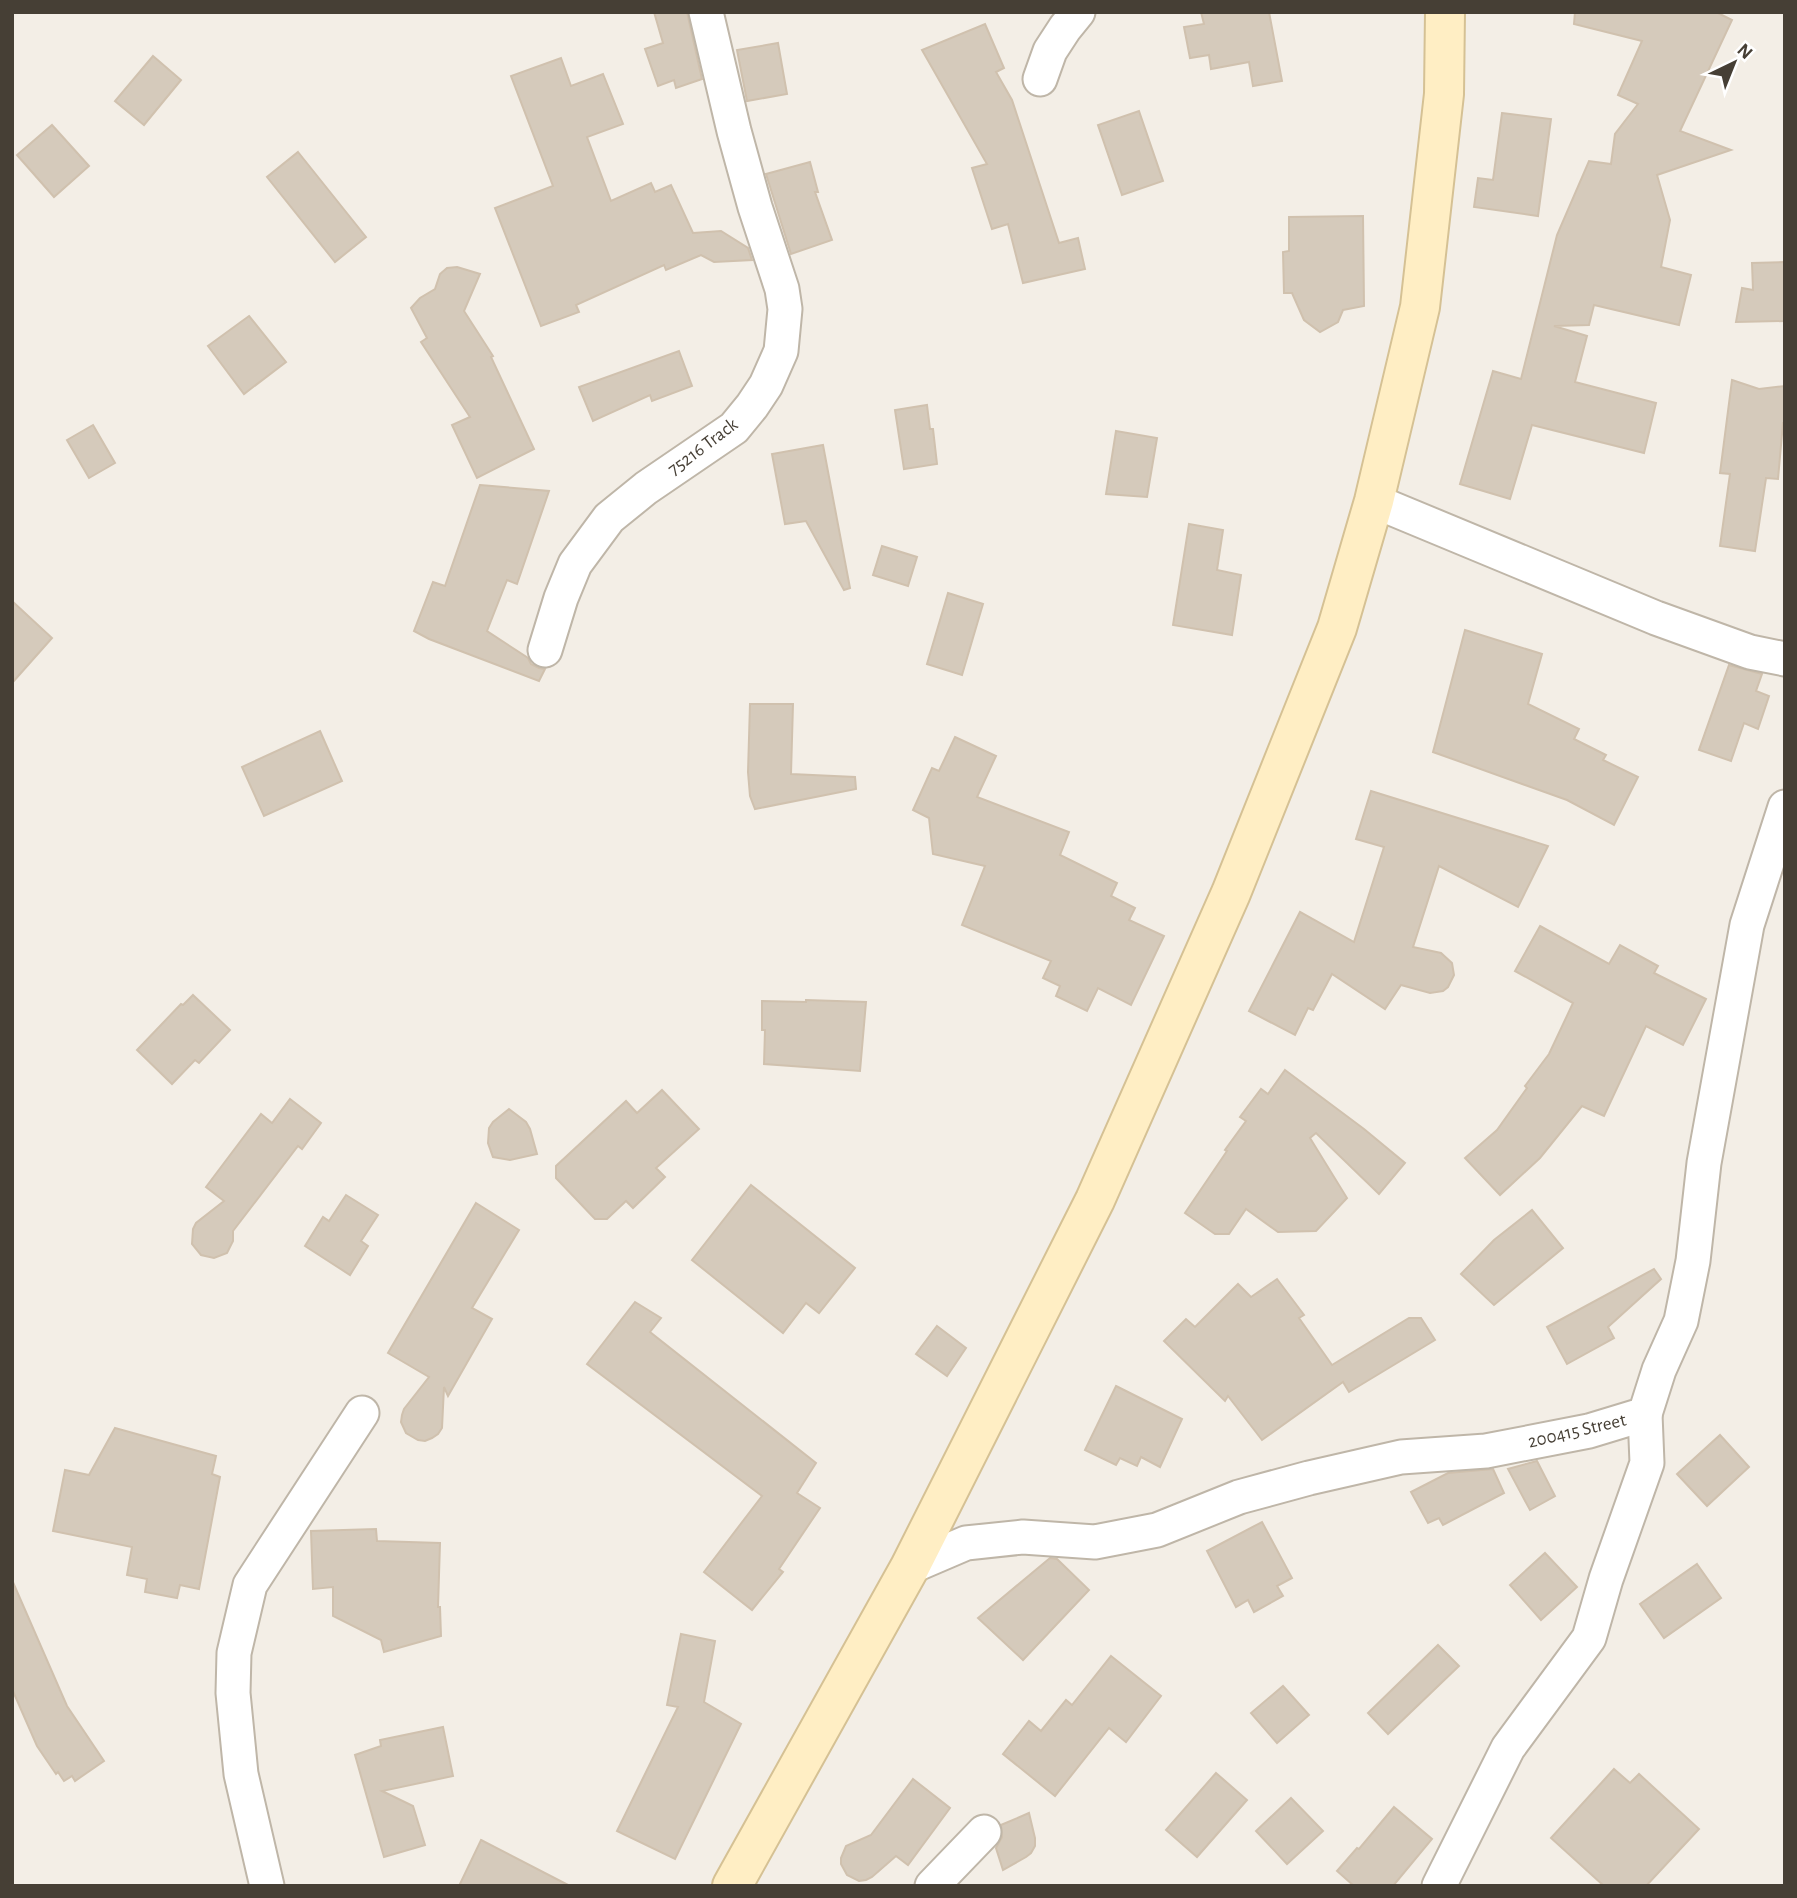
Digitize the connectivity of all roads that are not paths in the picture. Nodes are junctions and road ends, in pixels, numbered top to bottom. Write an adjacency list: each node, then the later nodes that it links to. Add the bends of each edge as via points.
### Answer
1 (706, 12): 6 (street, 75216 Track, via 734,131 782,289 781,351 766,385 734,428 608,518 575,564)
2 (1078, 12): 4 (street, via 1050,51)
3 (1446, 12): 5 (street, via 1444,94 1420,307)
4 (1040, 79)
5 (1374, 501): 7 (street, via 1656,618 1750,652); 11 (street, via 1337,628 1231,893 1095,1200)
6 (545, 650)
7 (1785, 659)
8 (1785, 807): 10 (street, 200415 Street, via 1747,925 1681,1321)
9 (362, 1413): 13 (street, via 250,1585 234,1653 241,1774)
10 (1645, 1414): 11 (street, 200415 Street, via 1589,1431 1486,1451 1401,1457 1322,1475 1239,1497 1157,1530 1095,1542 1023,1537 966,1543); 16 (street, via 1647,1463 1589,1638 1508,1748)
11 (910, 1567): 14 (street)
12 (984, 1832): 15 (street)
13 (267, 1886)
14 (732, 1886)
15 (932, 1886)
16 (1439, 1886)

